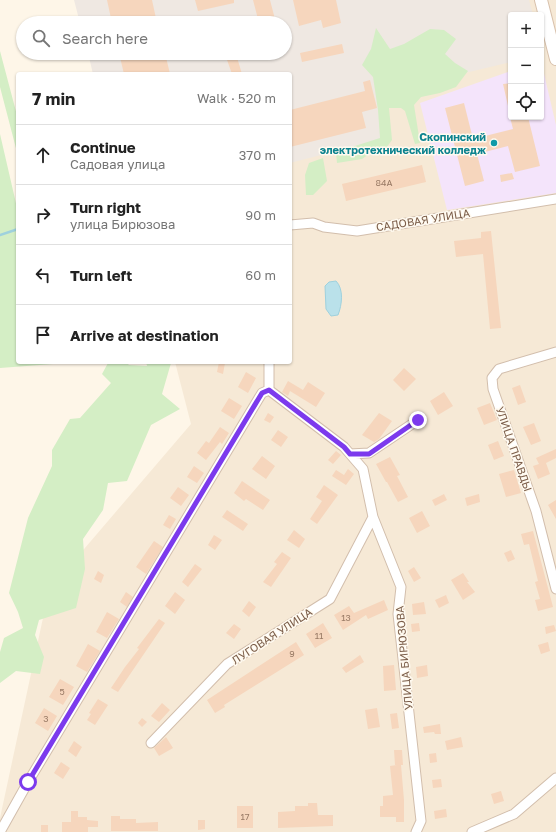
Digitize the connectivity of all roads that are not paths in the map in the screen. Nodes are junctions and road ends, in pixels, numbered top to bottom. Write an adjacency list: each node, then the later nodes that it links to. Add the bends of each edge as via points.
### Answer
1 (541, 0): 2 (main road)
2 (556, 59)
3 (556, 199): 4 (street, САДОВАЯ УЛИЦА, via 357,231 313,223)
4 (292, 225)
5 (556, 352): 11 (street, УЛИЦА ПРАВДЫ, via 499,369 492,378 493,389 536,511)
6 (269, 364): 7 (street)
7 (269, 390): 9 (street, УЛИЦА БИРЮЗОВА); 14 (street, via 262,393)
8 (418, 420): 9 (street, via 369,454)
9 (350, 454): 10 (street, УЛИЦА БИРЮЗОВА, via 363,469)
10 (373, 517): 12 (street, ЛУГОВАЯ УЛИЦА, via 330,599 227,664); 15 (street, УЛИЦА БИРЮЗОВА, via 401,587 398,614 421,820)
11 (556, 589)
12 (152, 743)
13 (556, 778): 16 (street, via 514,814)
14 (0, 832)
15 (416, 832)
16 (472, 832)

